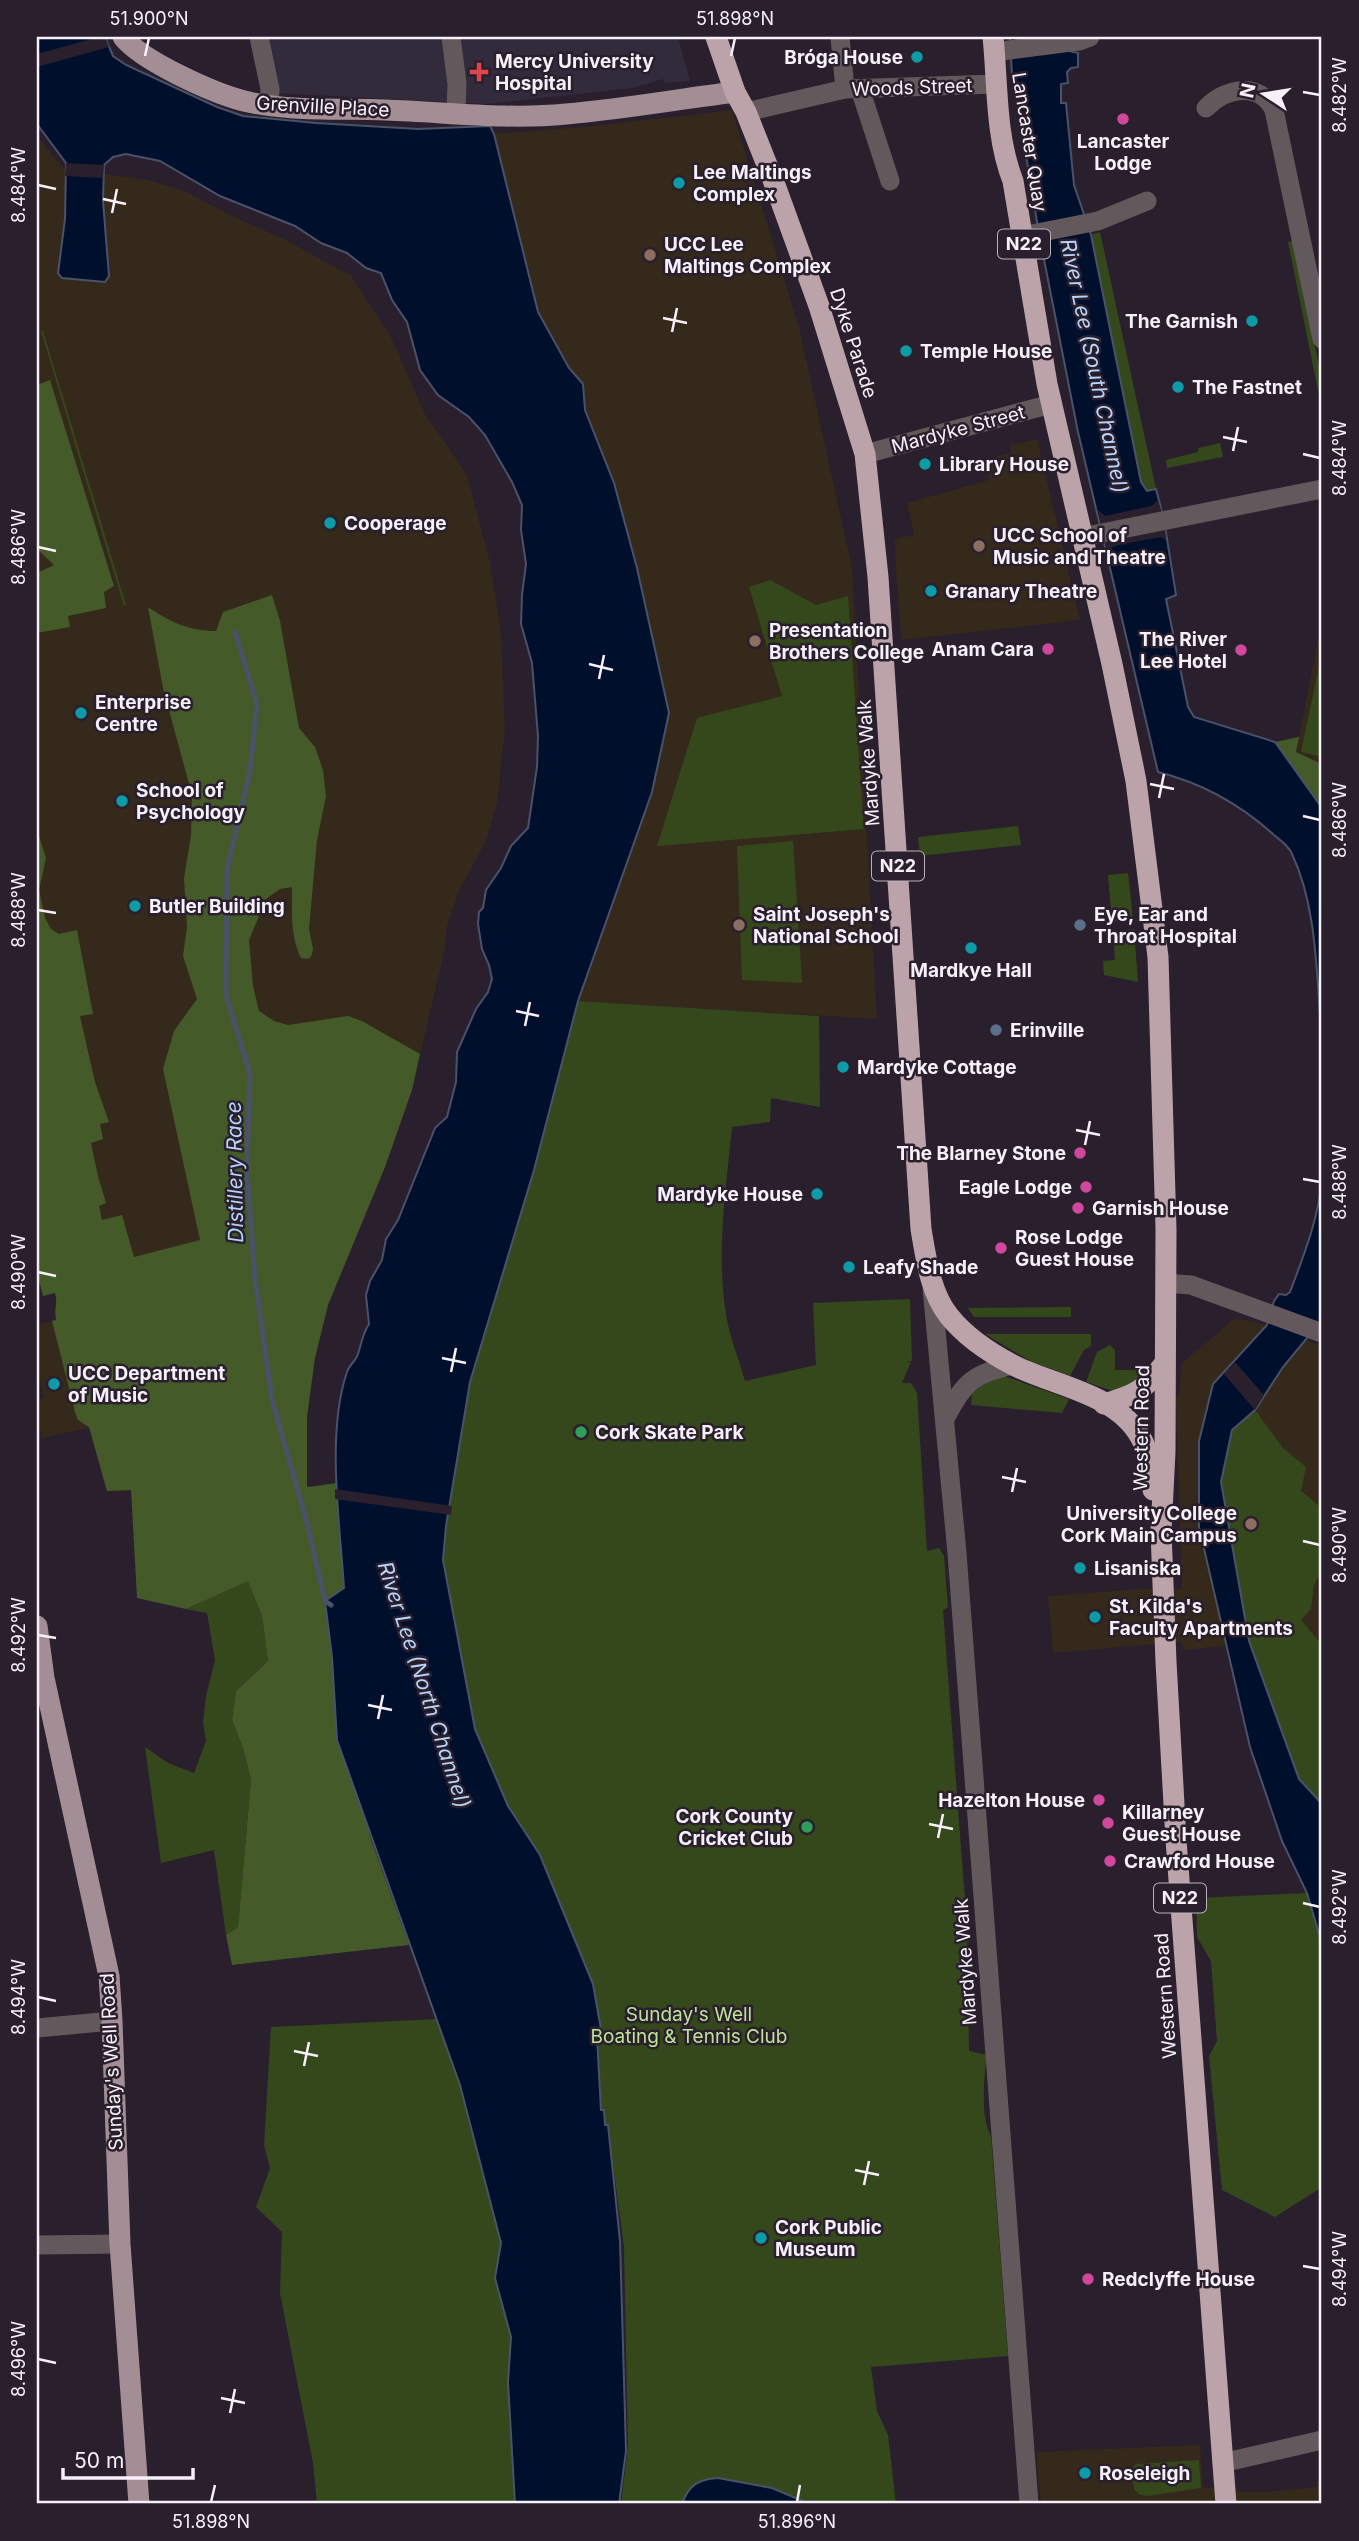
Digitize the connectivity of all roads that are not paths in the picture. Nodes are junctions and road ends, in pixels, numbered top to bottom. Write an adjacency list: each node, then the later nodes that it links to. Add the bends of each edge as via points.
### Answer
1 (123, 37): 11 (main road, Grenville Place, via 133,48 180,74 225,94)
2 (259, 37): 11 (street)
3 (451, 37): 13 (street)
4 (716, 37): 10 (highway, N22)
5 (840, 37): 9 (street)
6 (1084, 39): 7 (street)
7 (999, 46): 8 (highway, Lancaster Quay / N22)
8 (996, 84): 9 (street, Woods Street); 17 (highway, Lancaster Quay / N22, via 1007,166)
9 (852, 89): 14 (street, Woods Street); 15 (street)
10 (735, 92): 13 (main road, Grenville Place, via 567,114 498,117); 14 (highway, Dyke Parade / N22)
11 (269, 106): 13 (main road, Grenville Place)
12 (1206, 108): 18 (street, via 1216,97 1231,92 1256,93 1268,99 1274,110)
13 (456, 112)
14 (746, 113): 20 (highway, Dyke Parade / N22, via 833,346)
15 (890, 181)
16 (1147, 201): 17 (street, via 1098,221)
17 (1031, 235): 19 (highway, Lancaster Quay / N22, via 1027,274)
18 (1322, 339)
19 (1051, 404): 20 (street, Mardyke Street); 22 (highway, Western Road / N22)
20 (865, 454): 23 (highway, Mardyke Walk / N22, via 878,577 921,1229)
21 (1322, 489): 22 (street)
22 (1092, 536): 24 (highway, Western Road / N22, via 1138,789 1158,957)
23 (931, 1278): 27 (highway, Mardyke Walk / N22, via 949,1315 977,1342); 29 (street, Mardyke Walk)
24 (1165, 1283): 25 (street, via 1191,1285); 26 (highway, Western Road / N22)
25 (1318, 1332)
26 (1165, 1363): 28 (highway, via 1147,1386); 30 (highway, Western Road / N22)
27 (1013, 1365): 28 (highway, Mardyke Walk / N22); 29 (street, via 973,1378 959,1392)
28 (1104, 1404): 30 (highway, N22, via 1141,1437)
29 (946, 1417): 39 (street, Mardyke Walk)
30 (1161, 1531): 37 (highway, Western Road / N22, via 1176,1840)
31 (37, 1626): 32 (main road, Sunday's Well Road, via 44,1678 109,1976)
32 (113, 2021): 33 (street); 34 (main road, Sunday's Well Road)
33 (37, 2028)
34 (120, 2244): 35 (street); 38 (main road, Sunday's Well Road)
35 (37, 2245)
36 (1322, 2440): 37 (street)
37 (1222, 2463): 40 (highway, Western Road / N22)
38 (139, 2504)
39 (1029, 2504)
40 (1226, 2504)

